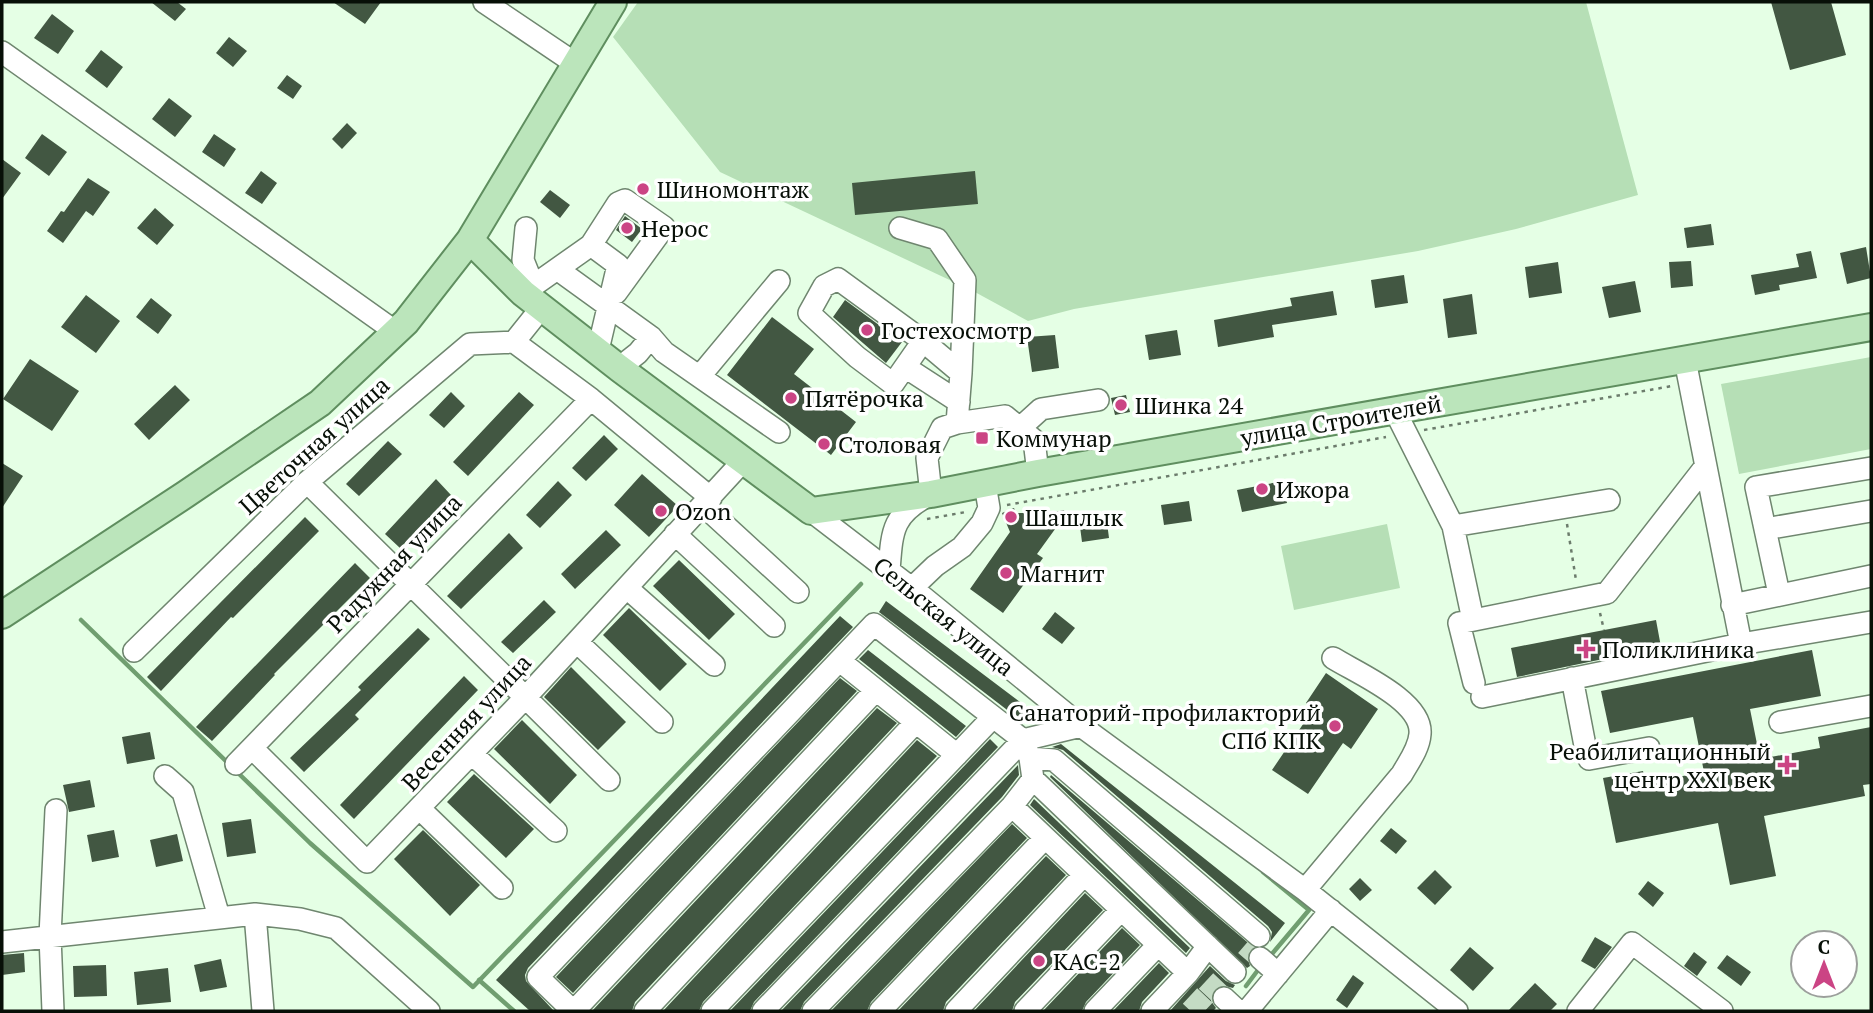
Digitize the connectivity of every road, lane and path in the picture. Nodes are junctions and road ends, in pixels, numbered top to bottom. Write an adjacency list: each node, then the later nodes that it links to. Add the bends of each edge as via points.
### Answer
1 (484, 2): 4 (street)
2 (612, 2): 4 (main road)
3 (2, 52): 14 (street)
4 (576, 64): 7 (main road)
5 (526, 228): 11 (street, via 523,260)
6 (900, 228): 22 (street, via 937,239 965,280)
7 (470, 240): 11 (main road, Сельская улица); 14 (main road)
8 (591, 245): 9 (street); 12 (street, via 618,265); 12 (street, via 618,203 625,200 664,227)
9 (556, 269): 11 (street); 12 (street)
10 (779, 281): 23 (street)
11 (533, 295): 17 (street); 18 (main road, Сельская улица)
12 (609, 305): 15 (street); 18 (street)
13 (1871, 327): 21 (main road, улица Строителей)
14 (396, 332): 55 (main road, via 320,402)
15 (651, 337): 20 (street); 23 (street, via 664,352)
16 (923, 341): 19 (street); 19 (street, via 838,279 824,286 809,313 893,384); 22 (street)
17 (514, 342): 24 (street); 34 (street, Цветочная улица, via 470,344)
18 (598, 350): 20 (main road, Сельская улица)
19 (905, 367): 26 (street)
20 (619, 368): 30 (main road, Сельская улица)
21 (1687, 371): 27 (main road, улица Строителей); 27 (path); 31 (street)
22 (961, 373): 26 (street)
23 (700, 376): 29 (street)
24 (591, 399): 38 (street); 48 (street, Радужная улица)
25 (1098, 400): 28 (street, via 1041,409)
26 (958, 412): 28 (street, via 1005,416); 35 (street, via 942,428 927,458)
27 (1400, 422): 33 (main road, улица Строителей); 36 (path); 43 (street)
28 (1020, 428): 33 (street, via 1034,440)
29 (779, 432)
30 (744, 460): 38 (street, Весенняя улица); 40 (main road, Сельская улица)
31 (1705, 467): 53 (street, via 1607,593); 54 (street)
32 (1871, 468): 44 (street, via 1756,487)
33 (1038, 473): 36 (main road, улица Строителей)
34 (307, 482): 48 (street); 62 (street, Цветочная улица)
35 (931, 495): 36 (main road, улица Строителей); 40 (main road, улица Строителей); 46 (street, via 900,515 892,530)
36 (987, 496): 42 (path); 50 (street, via 982,523 962,547)
37 (1609, 500): 39 (street)
38 (707, 502): 45 (street, Весенняя улица); 51 (street)
39 (1564, 507): 43 (street); 53 (path)
40 (811, 511): 46 (street, Сельская улица)
41 (1871, 511): 44 (street)
42 (920, 520)
43 (1453, 526): 56 (street)
44 (1765, 529): 52 (street)
45 (676, 534): 49 (street, Весенняя улица); 58 (street)
46 (890, 571): 50 (street, Сельская улица)
47 (1871, 576): 52 (street)
48 (410, 584): 68 (street); 75 (street, Радужная улица)
49 (627, 588): 60 (street, Весенняя улица); 65 (street)
50 (912, 588): 74 (street, Сельская улица)
51 (799, 592)
52 (1779, 594): 54 (street)
53 (1587, 597): 56 (street); 59 (path)
54 (1732, 605): 61 (street)
55 (2, 615)
56 (1474, 620): 66 (street, via 1459,623 1478,690)
57 (1871, 622): 61 (street)
58 (775, 626)
59 (1604, 630)
60 (577, 642): 68 (street, Весенняя улица); 71 (street)
61 (1741, 644): 66 (street)
62 (134, 651)
63 (1333, 657): 90 (street, via 1405,702 1417,718 1420,734 1402,774)
64 (840, 661): 67 (street); 70 (street, via 874,624); 107 (street, via 538,977)
65 (714, 665)
66 (1572, 678): 76 (street, via 1589,759)
67 (876, 690): 72 (street); 107 (street)
68 (524, 699): 77 (street, Весенняя улица); 82 (street)
69 (1871, 706): 73 (street)
70 (993, 717): 78 (street); 79 (street)
71 (662, 722)
72 (916, 722): 78 (street); 108 (street)
73 (1780, 722)
74 (1081, 726): 79 (street); 90 (street, Сельская улица)
75 (252, 748): 80 (street, Радужная улица); 84 (street, Весенняя улица, via 367,862)
76 (1649, 748)
77 (472, 754): 84 (street, Весенняя улица); 86 (street)
78 (957, 755): 109 (street)
79 (1028, 759): 83 (street); 96 (street, via 1054,760); 99 (street); 110 (street)
80 (236, 764)
81 (165, 776): 94 (street, via 183,792)
82 (609, 780)
83 (1012, 806): 87 (street); 111 (street)
84 (419, 809): 89 (street)
85 (57, 810): 95 (street)
86 (556, 831)
87 (1045, 838): 88 (street); 112 (street)
88 (1084, 875): 91 (street); 113 (street)
89 (502, 888)
90 (1305, 890): 92 (street, Сельская улица)
91 (1121, 910): 98 (street); 114 (street)
92 (1331, 910): 103 (street); 118 (street, Сельская улица)
93 (255, 914): 94 (street); 105 (street); 106 (street, via 336,928)
94 (219, 917): 95 (street)
95 (50, 936): 97 (street); 104 (street)
96 (1259, 936)
97 (2, 942)
98 (1158, 945): 102 (street); 115 (street)
99 (1208, 946): 101 (street); 102 (street)
100 (1260, 958): 103 (street)
101 (1235, 972)
102 (1188, 973): 116 (street)
103 (1278, 974): 117 (street)
104 (53, 1011)
105 (262, 1011)
106 (429, 1011)
107 (574, 1011)
108 (645, 1011)
109 (712, 1011)
110 (763, 1011)
111 (813, 1011)
112 (880, 1011)
113 (956, 1011)
114 (1025, 1011)
115 (1095, 1011)
116 (1152, 1011)
117 (1247, 1011)
118 (1457, 1011)
119 (1578, 1011): 120 (street, via 1632,943)
120 (1722, 1011)

